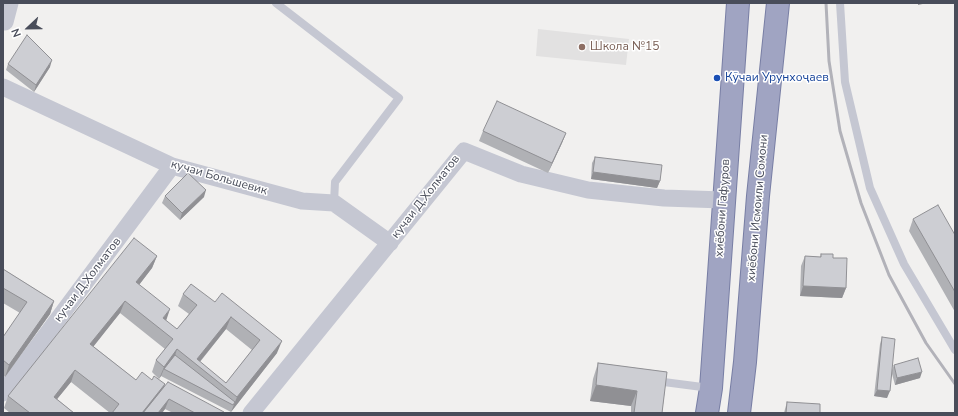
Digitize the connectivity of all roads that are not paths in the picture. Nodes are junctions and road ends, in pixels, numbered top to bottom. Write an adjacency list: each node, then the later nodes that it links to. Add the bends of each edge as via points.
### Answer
1 (10, 3): 6 (street)
2 (276, 3): 10 (lane, via 399,98 335,182)
3 (738, 3): 9 (highway, хиёбони Гафуров)
4 (778, 3): 18 (highway, хиёбони Исмоили Сомони)
5 (840, 3): 12 (lane, via 845,82 870,188 904,264)
6 (5, 22)
7 (3, 87): 8 (street, кучаи Большевик)
8 (172, 166): 10 (street, кучаи Большевик, via 302,201); 15 (street, кучаи Д,Холматов)
9 (723, 200): 11 (street, кучаи Д,Холматов, via 664,198 588,190 520,174 464,151); 14 (highway, хиёбони Гафуров)
10 (334, 203): 11 (street)
11 (390, 243): 16 (street, кучаи Д,Холматов)
12 (955, 350)
13 (650, 380): 14 (lane)
14 (711, 388): 17 (highway, хиёбони Гафуров)
15 (3, 393)
16 (251, 413)
17 (707, 413)
18 (739, 413)

